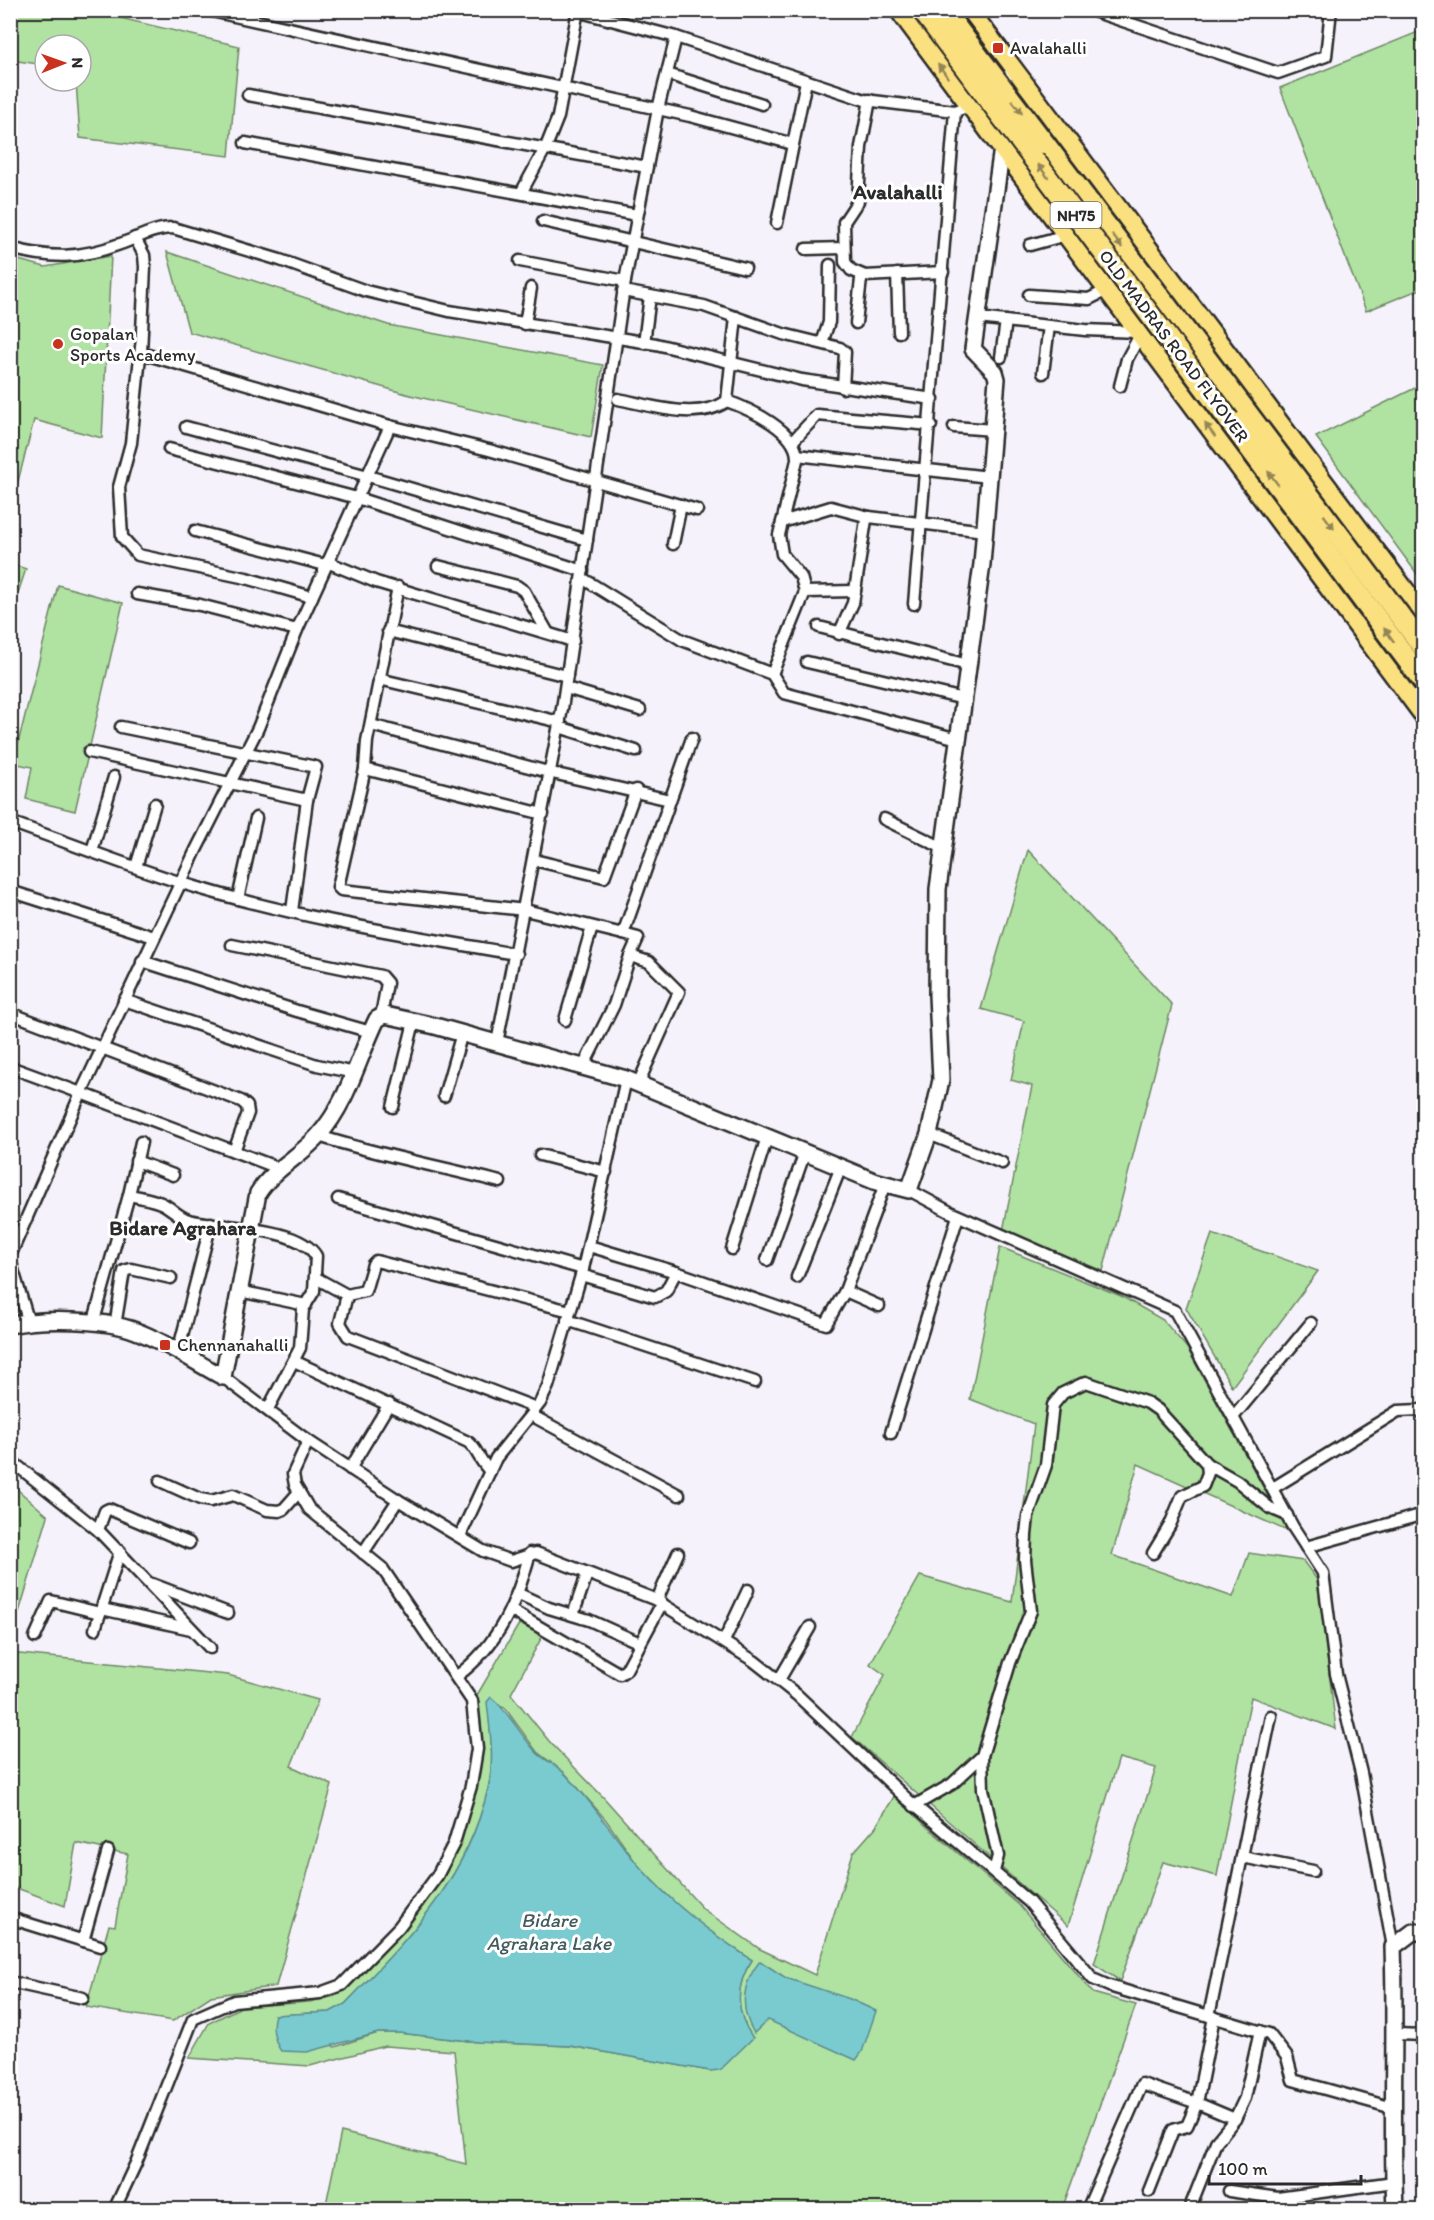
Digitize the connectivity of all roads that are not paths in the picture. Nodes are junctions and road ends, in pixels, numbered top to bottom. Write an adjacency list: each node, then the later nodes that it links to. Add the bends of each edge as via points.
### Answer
1 (207, 10): 13 (street)
2 (898, 10): 17 (main road, one-way to 2)
3 (922, 10): 66 (highway, OLD MADRAS ROAD FLYOVER / NH75, one-way to 3, bridge)
4 (943, 10): 66 (highway, OLD MADRAS ROAD FLYOVER / NH75, one-way to 66, bridge)
5 (970, 10): 10 (main road)
6 (1090, 10): 7 (street, via 1278,73 1326,56)
7 (1331, 10)
8 (576, 11): 9 (street); 13 (street)
9 (676, 37): 11 (street); 12 (street)
10 (1015, 70): 17 (street); 98 (main road)
11 (667, 74): 16 (street); 18 (street)
12 (806, 81): 15 (street); 20 (street)
13 (565, 90): 18 (street); 21 (street)
14 (248, 95): 21 (street)
15 (870, 100): 17 (street); 33 (street, via 861,147 858,201 844,222)
16 (762, 104)
17 (962, 108): 22 (main road); 38 (street)
18 (658, 109): 20 (street); 23 (street)
19 (245, 143): 24 (street)
20 (793, 144): 27 (street)
21 (546, 147): 23 (street); 24 (street)
22 (1002, 148): 28 (main road); 47 (street)
23 (646, 167): 25 (street)
24 (521, 193): 25 (street)
25 (637, 215): 30 (street)
26 (543, 220): 30 (street)
27 (777, 223)
28 (1066, 235): 31 (street); 43 (main road)
29 (135, 238): 32 (street, via 98,251 61,257); 50 (street, via 173,228 366,291); 57 (street, via 145,267)
30 (632, 243): 37 (street); 41 (street)
31 (1030, 244)
32 (10, 248)
33 (843, 248): 34 (street); 40 (street, via 847,267)
34 (806, 249)
35 (520, 261): 41 (street)
36 (830, 266): 56 (street, via 829,322)
37 (745, 268)
38 (943, 272): 39 (street); 64 (street)
39 (897, 274): 40 (street); 52 (street)
40 (865, 276): 49 (street, via 861,279)
41 (624, 286): 44 (street); 54 (street)
42 (531, 288): 50 (street)
43 (1107, 290): 45 (street, via 1089,299); 53 (main road)
44 (650, 296): 46 (street, via 704,306); 55 (street)
45 (1029, 296)
46 (736, 317): 56 (street); 59 (street)
47 (978, 318): 48 (street); 71 (street, via 974,352 997,375)
48 (1006, 321): 51 (street); 58 (street)
49 (856, 323)
50 (525, 324): 54 (street)
51 (1049, 326): 53 (street); 60 (street)
52 (899, 333)
53 (1139, 334): 61 (street); 115 (main road, one-way to 53)
54 (616, 339): 55 (street); 78 (street)
55 (644, 343): 59 (street)
56 (822, 343): 62 (street, via 845,352)
57 (141, 346): 68 (street, via 141,353); 96 (street, via 131,443 119,487 120,531 124,541 138,555)
58 (1001, 357)
59 (732, 362): 62 (street); 65 (street)
60 (1043, 374)
61 (1120, 386)
62 (843, 387): 64 (street)
63 (618, 399): 65 (street, via 691,412)
64 (933, 399): 67 (street)
65 (727, 401): 72 (street, via 765,418)
66 (1236, 414): 105 (highway, OLD MADRAS ROAD FLYOVER / NH75, one-way to 105); 111 (highway, OLD MADRAS ROAD FLYOVER / NH75, one-way to 66)
67 (931, 425): 72 (street, via 817,415); 75 (street)
68 (390, 426): 76 (street); 78 (street)
69 (954, 427): 71 (street)
70 (186, 428): 76 (street)
71 (993, 430): 77 (street)
72 (792, 442): 74 (street)
73 (169, 449): 79 (street)
74 (797, 455): 75 (street); 83 (street)
75 (927, 471): 77 (street); 84 (street)
76 (368, 476): 79 (street); 87 (street)
77 (989, 477): 86 (street)
78 (596, 482): 80 (street); 87 (street)
79 (357, 498): 89 (street); 91 (street)
80 (681, 505): 81 (street); 88 (street)
81 (697, 510)
82 (869, 517): 83 (street, via 831,507); 84 (street); 93 (street)
83 (782, 522): 94 (street, via 782,554 801,577)
84 (921, 523): 86 (street); 97 (street)
85 (195, 531): 89 (street)
86 (985, 531): 107 (street)
87 (587, 540): 91 (street)
88 (673, 544)
89 (326, 564): 92 (street); 96 (street)
90 (438, 566): 102 (street, via 517,586 524,591)
91 (582, 575): 104 (street); 108 (street, via 682,640)
92 (398, 587): 101 (street); 102 (street)
93 (855, 591): 94 (street); 103 (street)
94 (805, 592): 108 (street)
95 (137, 594): 100 (street, via 200,605)
96 (312, 597): 100 (street)
97 (914, 604)
98 (1424, 614)
99 (819, 627): 103 (street)
100 (297, 630): 123 (street)
101 (388, 631): 109 (street); 110 (street)
102 (548, 633): 104 (street)
103 (839, 634): 107 (street)
104 (573, 641): 109 (street)
105 (1424, 648)
106 (807, 662): 113 (street)
107 (968, 665): 113 (street)
108 (772, 674): 120 (street, via 784,693)
109 (567, 676): 112 (street)
110 (379, 679): 116 (street); 117 (street)
111 (1424, 682)
112 (566, 688): 114 (street); 117 (street)
113 (964, 699): 120 (street)
114 (640, 710)
115 (1424, 717)
116 (371, 725): 124 (street); 125 (street)
117 (560, 725): 121 (street); 125 (street)
118 (121, 727): 123 (street)
119 (692, 738): 130 (street)
120 (958, 739): 136 (street)
121 (636, 751)
122 (89, 752): 127 (street)
123 (246, 753): 127 (street); 129 (street, via 316,767)
124 (365, 769): 132 (street); 143 (street, via 338,887 341,890)
125 (552, 773): 128 (street); 132 (street)
126 (114, 777): 137 (street)
127 (228, 785): 129 (street); 140 (street)
128 (636, 790): 130 (street); 138 (street, via 604,877)
129 (307, 800): 144 (street)
130 (670, 800): 146 (street)
131 (155, 804): 139 (street)
132 (543, 814): 138 (street)
133 (256, 818): 142 (street)
134 (884, 819): 136 (street)
135 (10, 822): 137 (street)
136 (943, 848): 168 (street, via 936,915 941,1080)
137 (92, 851): 139 (street)
138 (534, 860): 143 (street)
139 (136, 867): 140 (street)
140 (182, 883): 142 (street); 147 (street)
141 (10, 891): 147 (street)
142 (238, 899): 144 (street)
143 (525, 909): 145 (street); 149 (street)
144 (292, 911): 149 (street, via 365,929)
145 (592, 927): 146 (street); 155 (street)
146 (624, 934): 150 (street, via 638,938)
147 (154, 937): 151 (street)
148 (232, 945): 154 (street, via 381,976 387,983)
149 (516, 954): 159 (street)
150 (630, 956): 162 (street, via 614,1005); 164 (street, via 648,962 679,992 664,1030)
151 (142, 961): 152 (street); 157 (street)
152 (124, 1000): 160 (street); 163 (street, via 316,1065)
153 (10, 1013): 160 (street)
154 (381, 1016): 156 (street); 157 (street)
155 (566, 1020)
156 (414, 1022): 158 (street); 167 (street)
157 (371, 1032): 163 (street)
158 (462, 1033): 159 (street); 166 (street)
159 (497, 1043): 162 (street)
160 (101, 1049): 165 (street); 172 (street, via 241,1101 248,1113)
161 (10, 1067): 165 (street)
162 (583, 1067): 164 (street)
163 (354, 1074): 169 (street)
164 (632, 1081): 170 (street); 179 (street)
165 (81, 1093): 172 (street); 191 (street)
166 (444, 1096)
167 (393, 1107)
168 (929, 1134): 176 (street); 183 (street)
169 (319, 1136): 178 (street); 181 (street)
170 (767, 1137): 173 (street); 190 (street)
171 (141, 1142): 175 (street)
172 (234, 1151): 178 (street)
173 (805, 1152): 177 (street); 193 (street)
174 (540, 1155): 179 (street)
175 (136, 1161): 180 (street); 184 (street)
176 (1002, 1163)
177 (841, 1167): 182 (street); 196 (street)
178 (281, 1169): 188 (street, via 258,1193)
179 (606, 1172): 189 (street)
180 (173, 1175)
181 (500, 1182)
182 (885, 1184): 183 (street); 200 (street)
183 (909, 1190): 186 (street)
184 (129, 1195): 187 (street, via 162,1203 187,1220); 207 (street)
185 (338, 1199): 194 (street)
186 (958, 1216): 218 (street, via 1175,1311); 219 (street)
187 (211, 1223): 188 (street); 210 (street)
188 (252, 1229): 198 (street, via 290,1238 309,1249 316,1256); 199 (street)
189 (589, 1246): 194 (street); 195 (street)
190 (732, 1249)
191 (10, 1256)
192 (10, 1260): 205 (street)
193 (766, 1260)
194 (582, 1272): 195 (street, via 655,1297 666,1291); 204 (street)
195 (676, 1272): 200 (street, via 822,1324 830,1323)
196 (797, 1277)
197 (171, 1278): 209 (street, via 131,1269 124,1271)
198 (316, 1278): 201 (street); 202 (street)
199 (239, 1291): 202 (street); 212 (street)
200 (845, 1291): 203 (street)
201 (347, 1295): 204 (street, via 365,1291 376,1261); 216 (street, via 340,1323 348,1336)
202 (306, 1305): 211 (street, via 301,1319 300,1348)
203 (879, 1306)
204 (569, 1316): 213 (street); 216 (street, via 548,1386)
205 (29, 1323): 207 (street); 208 (street)
206 (1311, 1323): 218 (street)
207 (93, 1324): 209 (street)
208 (10, 1325)
209 (115, 1326): 210 (street, via 135,1331)
210 (178, 1352): 212 (street)
211 (294, 1361): 214 (street); 215 (street)
212 (223, 1377): 215 (street)
213 (755, 1382)
214 (389, 1404): 223 (street); 224 (street, via 473,1445 479,1461)
215 (268, 1409): 220 (street)
216 (533, 1412): 224 (street, via 502,1446); 228 (street)
217 (1424, 1415): 226 (street, via 1419,1410 1398,1411)
218 (1234, 1416): 226 (street)
219 (891, 1433)
220 (308, 1441): 223 (street); 227 (street, via 293,1474)
221 (10, 1460): 232 (street)
222 (1207, 1464): 231 (street, via 1237,1481 1270,1508); 240 (street, via 1203,1486 1182,1496); 260 (street, via 1148,1403 1086,1382 1063,1393 1053,1405 1046,1465 1028,1516 1025,1560 1031,1611 1010,1663)
223 (351, 1469): 229 (street)
224 (490, 1471): 233 (street)
225 (160, 1481): 227 (street, via 200,1499 211,1501 233,1495 279,1511)
226 (1273, 1488): 231 (street)
227 (299, 1492): 237 (street, via 309,1509)
228 (679, 1495)
229 (398, 1500): 233 (street); 237 (street)
230 (1424, 1514): 235 (street)
231 (1287, 1515): 235 (street)
232 (98, 1530): 234 (street, via 109,1509); 236 (street)
233 (460, 1536): 238 (street, via 505,1560)
234 (189, 1543)
235 (1306, 1547): 270 (street, via 1323,1573 1336,1674 1361,1773)
236 (120, 1551): 242 (street); 246 (street)
237 (363, 1553): 257 (street, via 394,1583)
238 (530, 1553): 241 (street); 244 (street)
239 (678, 1553): 245 (street)
240 (1153, 1553)
241 (587, 1574): 245 (street); 249 (street)
242 (148, 1582): 248 (street); 252 (street)
243 (748, 1590): 254 (street)
244 (519, 1594): 247 (street); 249 (street)
245 (659, 1601): 254 (street); 255 (street)
246 (101, 1611): 251 (street); 252 (street); 253 (street, via 51,1601)
247 (512, 1611): 255 (street, via 620,1674); 257 (street, via 477,1661)
248 (228, 1613)
249 (573, 1615): 255 (street)
250 (810, 1627): 258 (street)
251 (95, 1629)
252 (192, 1629): 256 (street)
253 (35, 1636)
254 (724, 1641): 258 (street)
255 (640, 1643)
256 (210, 1648)
257 (457, 1676): 284 (street, via 472,1701 477,1749 457,1832 437,1876 399,1928 342,1985 320,1993 234,2001 193,2019)
258 (778, 1680): 261 (street)
259 (1271, 1716): 263 (street)
260 (982, 1756): 261 (street, via 952,1784); 264 (street, via 983,1789 998,1856)
261 (914, 1806): 264 (street)
262 (108, 1851): 268 (street)
263 (1242, 1857): 265 (street); 273 (street)
264 (994, 1871): 273 (street, via 1029,1902 1093,1979)
265 (1313, 1871)
266 (10, 1918): 268 (street)
267 (1424, 1932): 270 (street, via 1413,1932)
268 (83, 1941): 269 (street)
269 (100, 1946)
270 (1394, 1947): 275 (street)
271 (10, 1982): 272 (street)
272 (83, 1998)
273 (1211, 2016): 274 (street); 277 (street)
274 (1260, 2031): 278 (street, via 1269,2034 1287,2057 1293,2080); 279 (street, via 1245,2098)
275 (1396, 2034): 276 (street); 278 (street)
276 (1424, 2035)
277 (1197, 2103): 279 (street); 281 (street, via 1187,2126 1173,2130); 285 (street, via 1142,2084)
278 (1393, 2108): 280 (street)
279 (1235, 2119): 286 (street, via 1216,2142)
280 (1394, 2182): 283 (street); 288 (street)
281 (1149, 2190)
282 (1229, 2191): 283 (street)
283 (1278, 2198): 287 (street)
284 (114, 2210)
285 (1087, 2210)
286 (1189, 2210)
287 (1278, 2210)
288 (1395, 2210)

